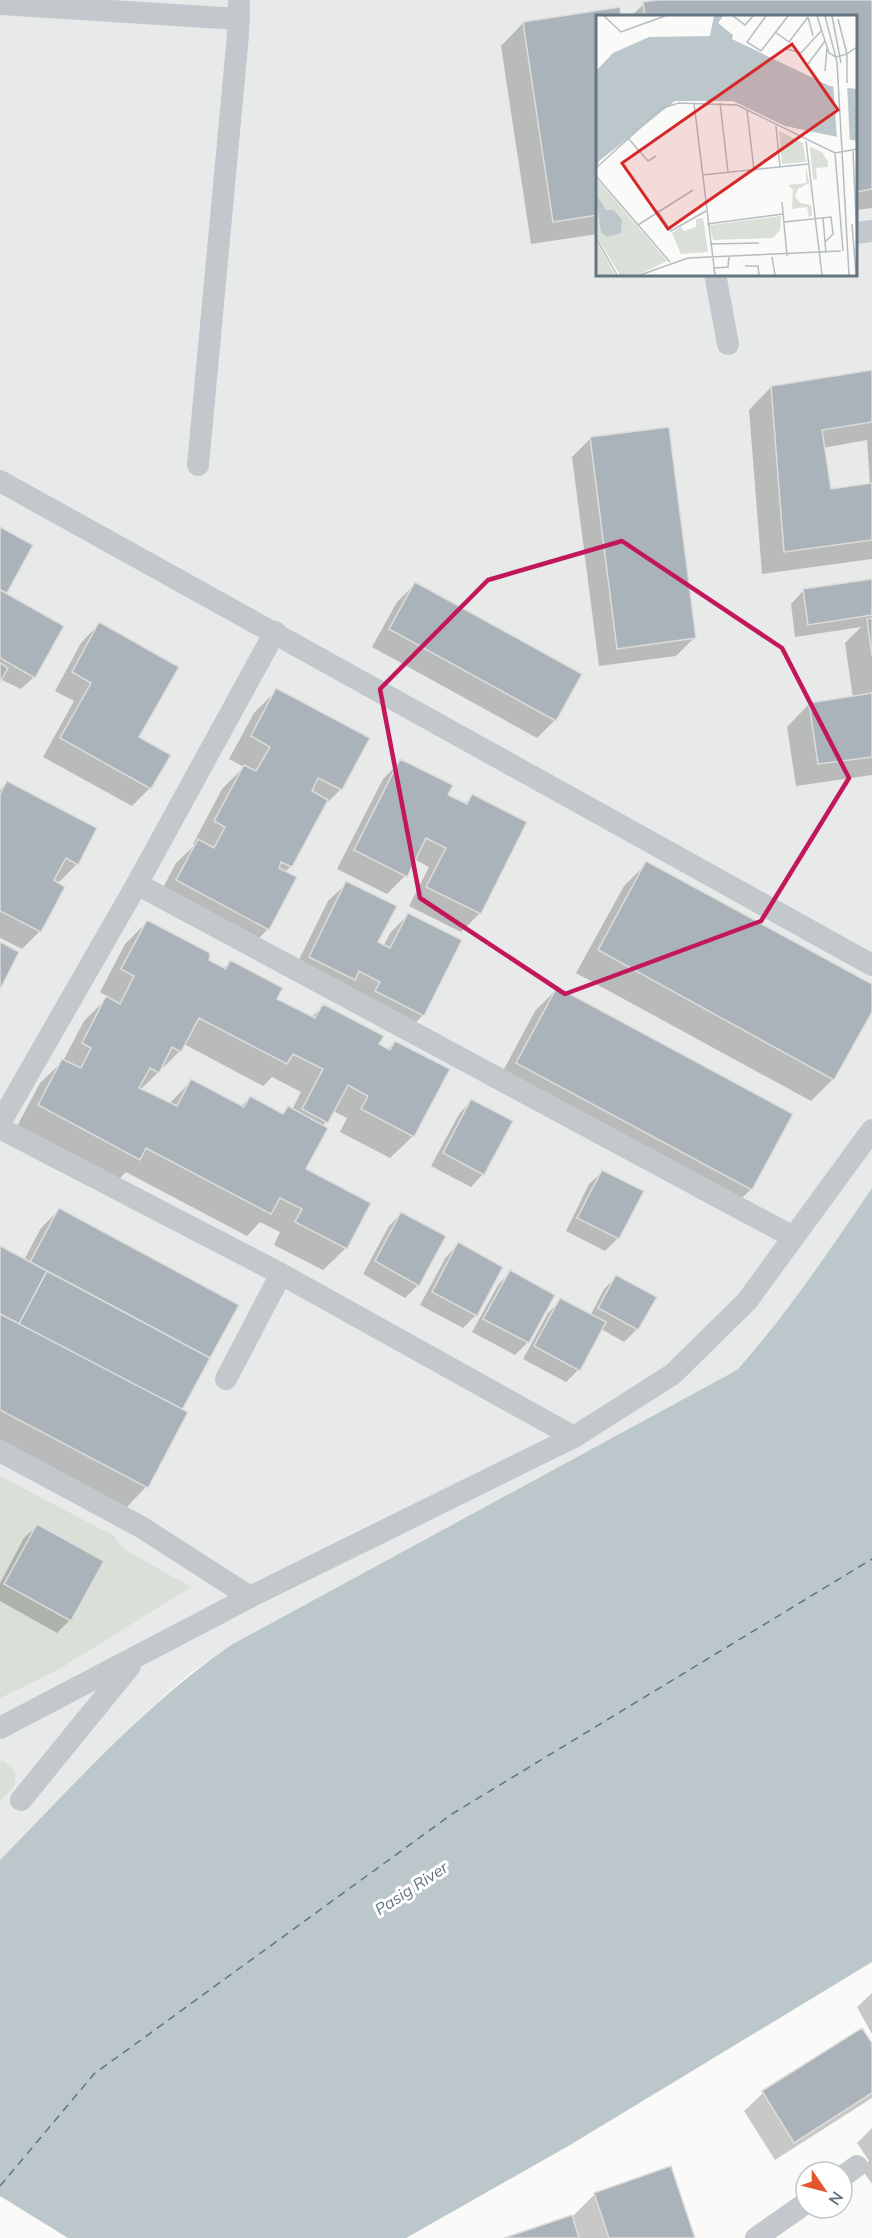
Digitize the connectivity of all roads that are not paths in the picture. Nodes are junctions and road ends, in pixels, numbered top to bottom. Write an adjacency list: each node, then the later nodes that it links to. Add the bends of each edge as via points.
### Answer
1 (0, 4): 2 (lane)
2 (239, 10): 7 (lane)
3 (872, 231): 4 (lane)
4 (857, 233)
5 (715, 276): 6 (lane)
6 (728, 344)
7 (198, 465)
8 (0, 481): 9 (lane)
9 (275, 632): 10 (lane); 11 (lane)
10 (137, 884): 12 (lane); 15 (lane)
11 (872, 965)
12 (0, 1123)
13 (0, 1128): 16 (lane)
14 (872, 1130): 15 (lane)
15 (794, 1237): 18 (lane, via 747,1301 673,1374)
16 (281, 1274): 17 (lane); 18 (lane)
17 (226, 1379)
18 (574, 1437): 20 (lane)
19 (0, 1451): 20 (lane, via 141,1527)
20 (250, 1597): 21 (lane)
21 (137, 1658): 22 (lane); 23 (lane)
22 (0, 1728)
23 (21, 1800)
24 (794, 2211): 25 (lane)
25 (756, 2238)

